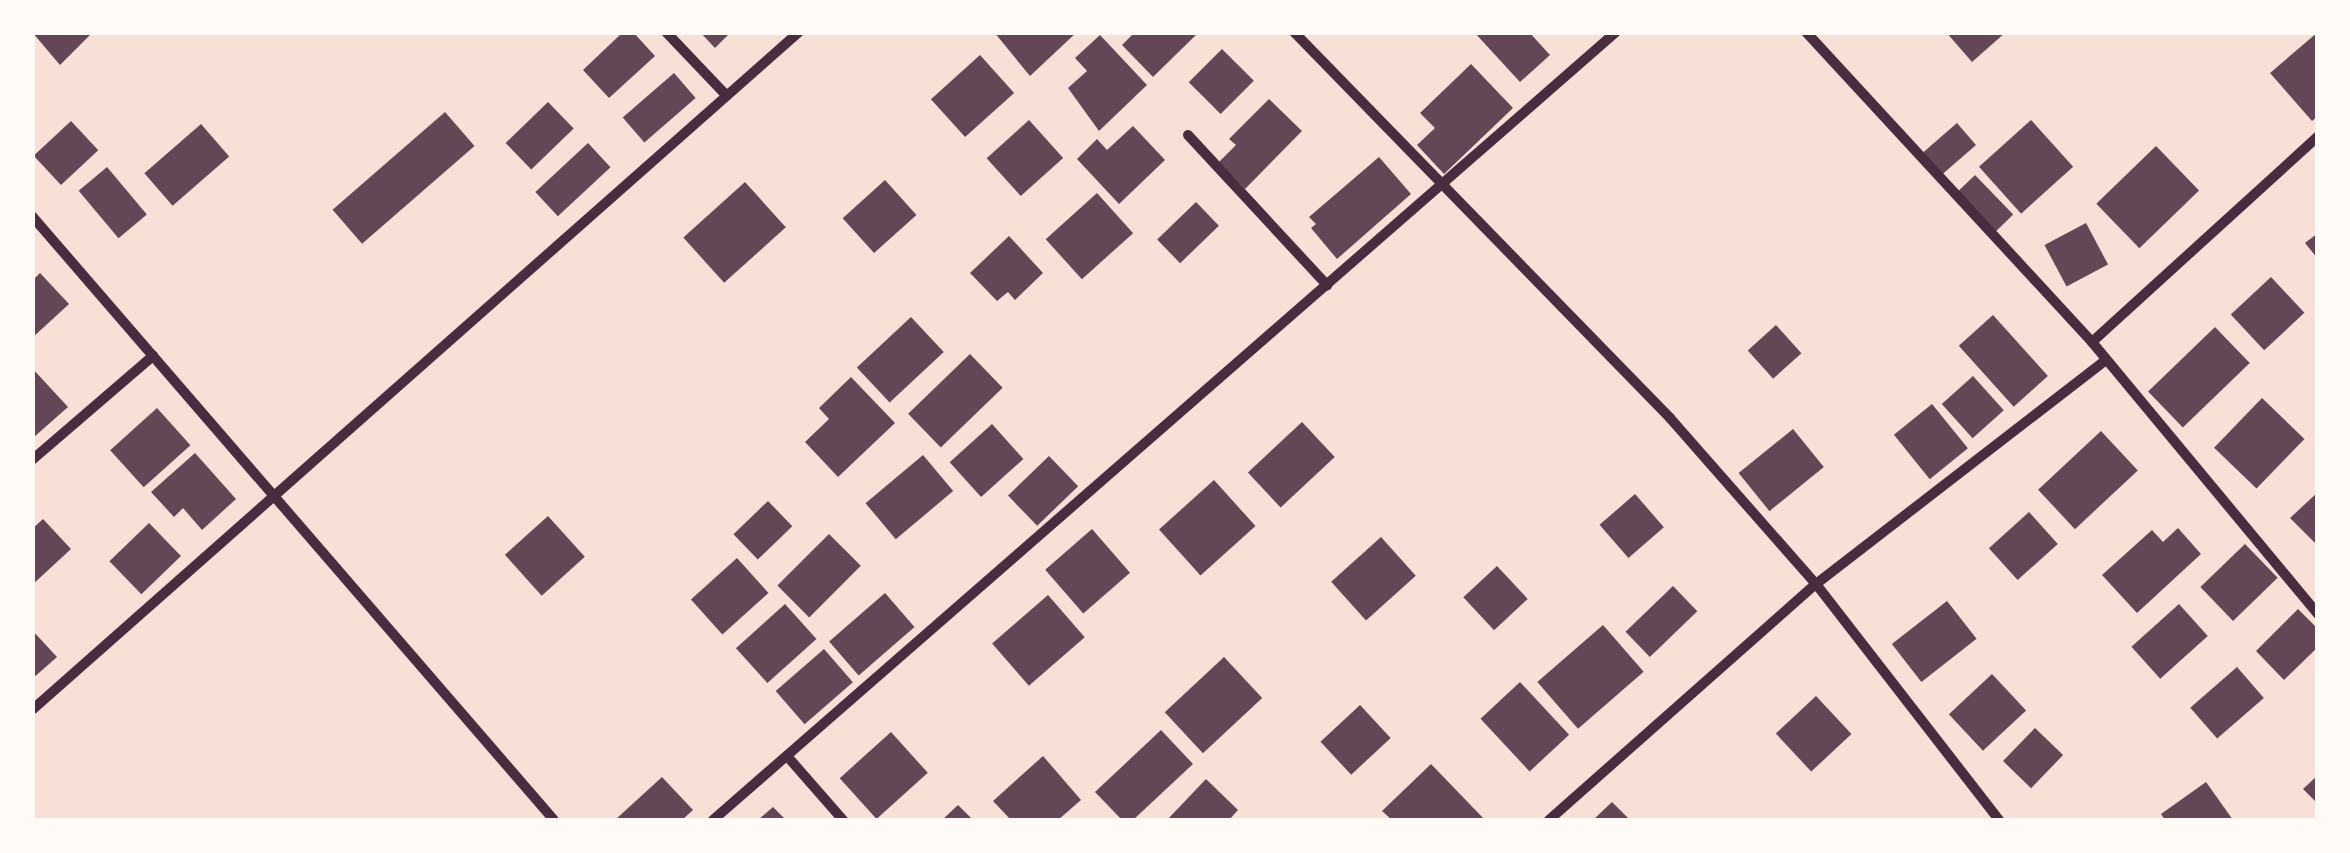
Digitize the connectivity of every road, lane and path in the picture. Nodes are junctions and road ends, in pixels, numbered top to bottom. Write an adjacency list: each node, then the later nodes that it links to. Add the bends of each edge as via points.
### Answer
1 (666, 32): 6 (street)
2 (798, 32): 6 (street)
3 (1294, 32): 9 (street)
4 (1616, 32): 9 (street)
5 (1806, 32): 12 (street)
6 (727, 96): 16 (street)
7 (1188, 135): 11 (street)
8 (2318, 136): 12 (street)
9 (1439, 186): 11 (street); 17 (street, via 1670,418)
10 (32, 216): 13 (street)
11 (1327, 285): 20 (street)
12 (2092, 342): 14 (street)
13 (153, 356): 15 (street); 16 (street)
14 (2106, 360): 17 (street); 18 (street)
15 (32, 460)
16 (275, 497): 19 (street); 21 (street)
17 (1816, 584): 24 (street); 25 (street)
18 (2318, 614)
19 (32, 710)
20 (787, 756): 22 (street); 23 (street)
21 (554, 820)
22 (713, 820)
23 (842, 820)
24 (1549, 820)
25 (1999, 820)

